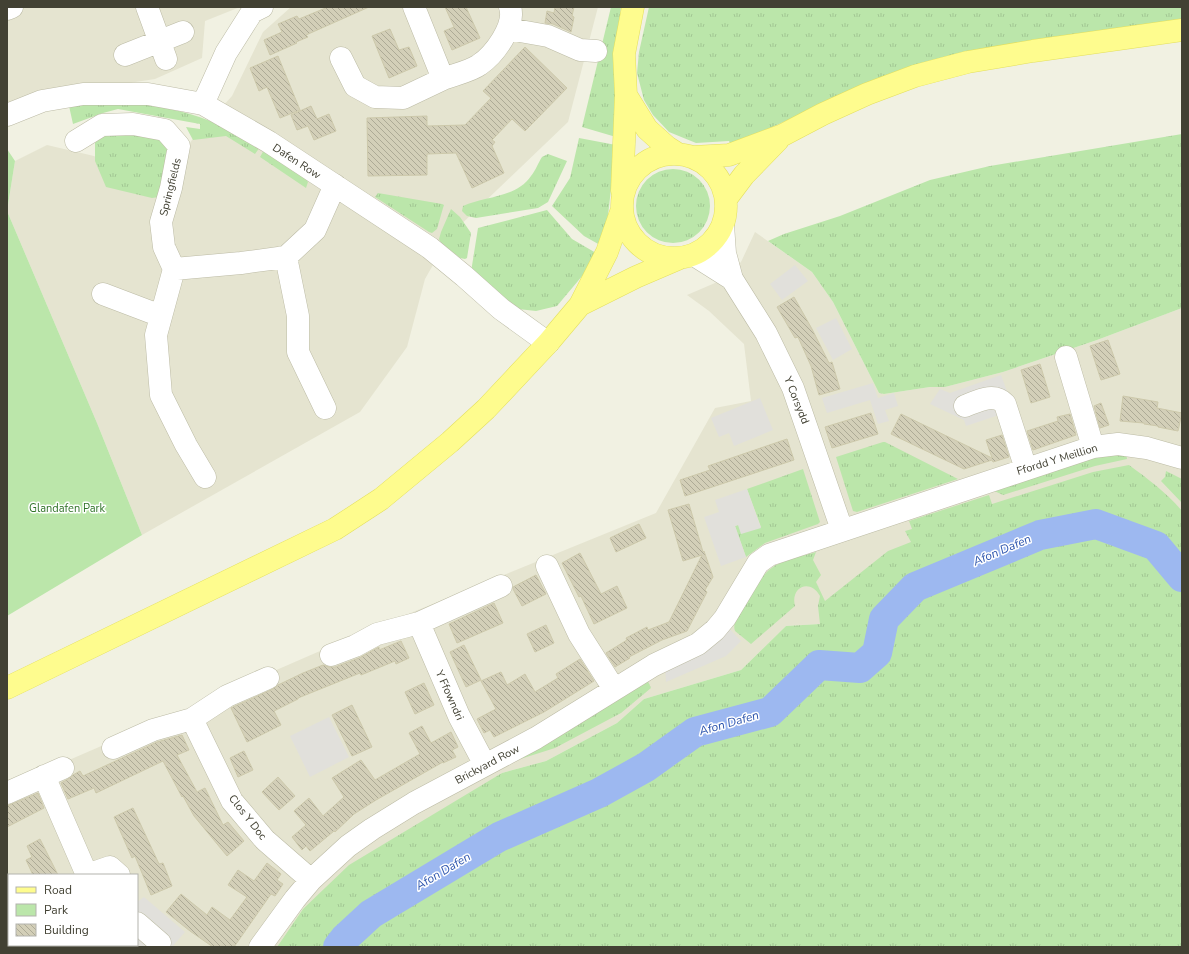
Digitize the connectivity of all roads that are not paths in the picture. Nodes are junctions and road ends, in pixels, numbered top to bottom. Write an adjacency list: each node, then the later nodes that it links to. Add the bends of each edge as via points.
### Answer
1 (12, 7): 7 (street)
2 (147, 7): 11 (street)
3 (262, 7): 17 (street, via 252,12 226,53)
4 (414, 7): 15 (street)
5 (510, 7): 8 (street)
6 (633, 7): 16 (main road, via 624,54)
7 (7, 9)
8 (509, 29): 12 (street, via 548,36 580,50); 15 (street, via 498,47 479,65)
9 (1182, 30): 19 (main road, via 1033,51 961,64 915,76 867,94)
10 (183, 32): 11 (street)
11 (162, 50): 13 (street)
12 (596, 51)
13 (125, 55)
14 (342, 58): 15 (street, via 355,86 375,97 403,98)
15 (443, 79)
16 (626, 95): 21 (main road, via 647,129 667,147); 24 (main road)
17 (203, 104): 18 (street, Dafen Row, via 148,94 83,94 42,101); 22 (street, Dafen Row)
18 (7, 115)
19 (784, 135): 21 (main road, via 729,156); 23 (main road, via 744,175)
20 (76, 141): 28 (street, Springfields, via 102,125 133,124 165,130 179,146 161,222 164,247)
21 (686, 155): 23 (main road, via 706,164 716,175); 24 (main road, via 664,155 650,159 637,169 627,182)
22 (335, 185): 26 (street, via 315,230); 33 (street, Dafen Row, via 430,248 501,309)
23 (726, 199): 25 (main road)
24 (622, 204): 27 (main road, via 628,232 647,252 662,258); 31 (main road, via 607,252)
25 (723, 225): 27 (main road, via 717,237 708,246); 29 (street, Y Corsydd, via 725,253)
26 (286, 256): 28 (street); 36 (street, via 298,316 298,352)
27 (686, 257): 29 (street, Y Corsydd); 31 (main road, via 636,277)
28 (174, 269): 32 (street)
29 (732, 279): 41 (street, Y Corsydd, via 766,333 793,388)
30 (103, 294): 32 (street)
31 (580, 305): 33 (main road)
32 (161, 316): 40 (street, via 156,335 161,395)
33 (548, 343): 47 (main road, via 486,409 450,442 381,499 335,529)
34 (1066, 357): 37 (street)
35 (965, 406): 39 (street, via 991,397 1005,404)
36 (326, 408)
37 (1093, 447): 38 (street, Ffordd Y Meillion, via 1118,444 1148,448); 39 (street, Ffordd Y Meillion)
38 (1182, 458)
39 (1026, 469): 41 (street, Ffordd Y Meillion)
40 (205, 477)
41 (842, 530): 48 (street, Brickyard Row, via 769,555 758,563 715,630 698,644 654,665)
42 (546, 566): 48 (street, via 579,634)
43 (501, 586): 44 (street)
44 (411, 625): 45 (street, via 377,634); 51 (street, Y Ffowndri)
45 (331, 655)
46 (268, 678): 49 (street, via 227,696)
47 (7, 688)
48 (614, 689): 51 (street, Brickyard Row, via 536,738)
49 (192, 719): 50 (street, via 153,730); 56 (street, Clos Y Doc, via 232,801 264,840)
50 (113, 748)
51 (485, 765): 56 (street, Brickyard Row, via 372,829 348,846)
52 (7, 793): 54 (street, via 53,772 75,848)
53 (114, 871): 55 (street)
54 (87, 874)
55 (94, 874)
56 (311, 880): 59 (street, Brickyard Row)
57 (138, 924): 58 (street)
58 (160, 943)
59 (260, 947)

